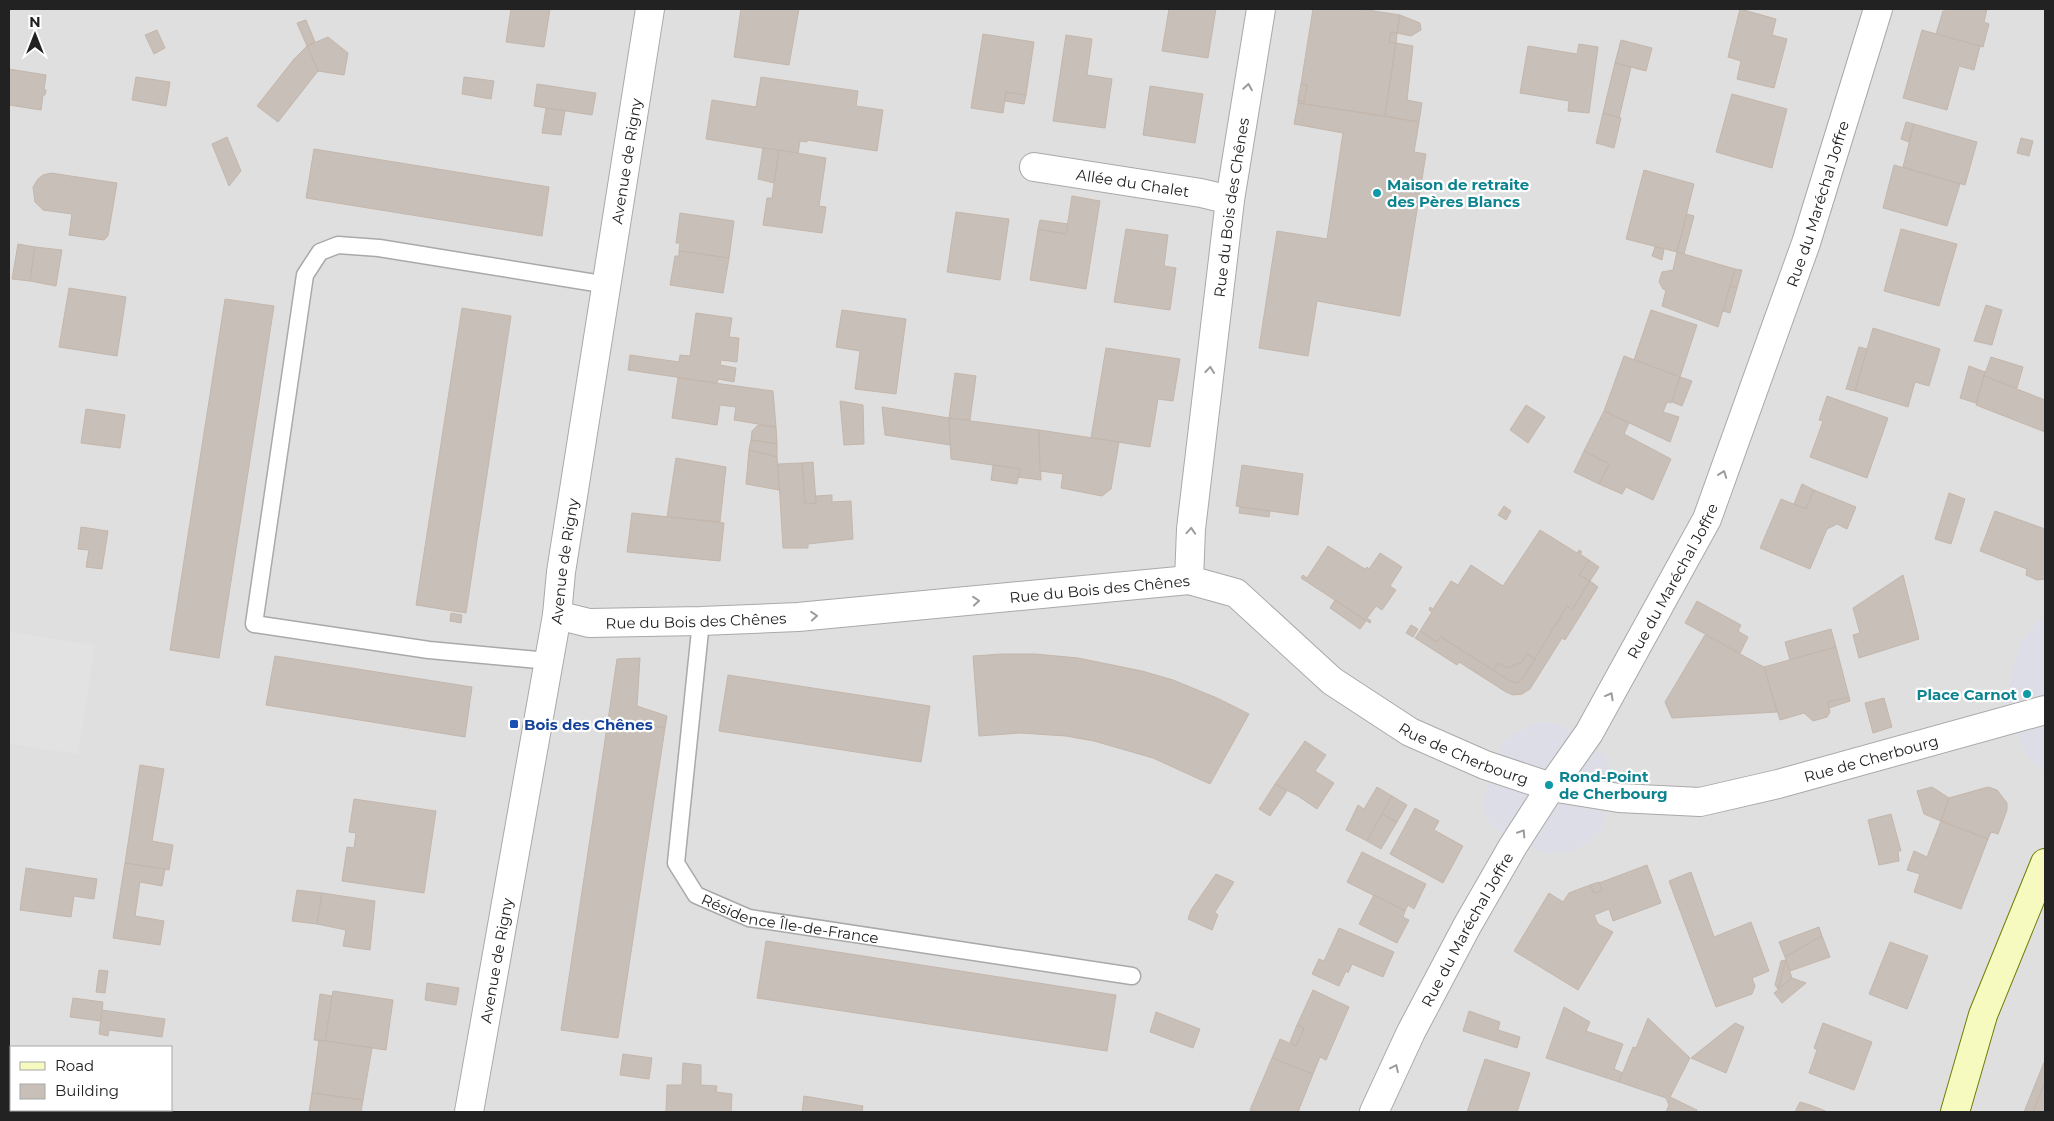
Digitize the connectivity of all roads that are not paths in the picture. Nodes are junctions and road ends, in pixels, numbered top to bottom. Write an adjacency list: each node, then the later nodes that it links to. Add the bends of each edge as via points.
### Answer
1 (650, 9): 6 (street, Avenue de Rigny)
2 (1260, 9): 5 (street, Rue du Bois des Chênes, one-way to 2)
3 (1878, 9): 12 (street, Rue du Maréchal Joffre, one-way to 3, via 1589,733 1707,519 1806,243)
4 (1034, 167): 5 (street, Allée du Chalet)
5 (1230, 200): 7 (street, Rue du Bois des Chênes, one-way to 5, via 1191,528)
6 (608, 285): 8 (street, Avenue de Rigny, via 561,572); 10 (lane, via 338,244 320,252 305,275 254,624 428,650)
7 (1189, 580): 9 (street, Rue du Bois des Chênes, one-way to 7, via 798,618); 12 (street, Rue de Cherbourg, via 1236,593 1332,681 1410,732 1485,765)
8 (557, 615): 9 (street, Rue du Bois des Chênes, via 589,623); 10 (street, Avenue de Rigny)
9 (701, 621): 14 (lane, Résidence Île-de-France, via 676,862 696,896 749,918)
10 (549, 661): 15 (street, Avenue de Rigny)
11 (2045, 710): 12 (street, Rue de Cherbourg, via 1778,784 1700,802 1619,798)
12 (1551, 787): 16 (street, Rue du Maréchal Joffre, one-way to 12, via 1411,1032 1467,926)
13 (2045, 863): 17 (main road, via 1983,1015)
14 (1132, 976)
15 (469, 1112)
16 (1374, 1112)
17 (1955, 1112)

